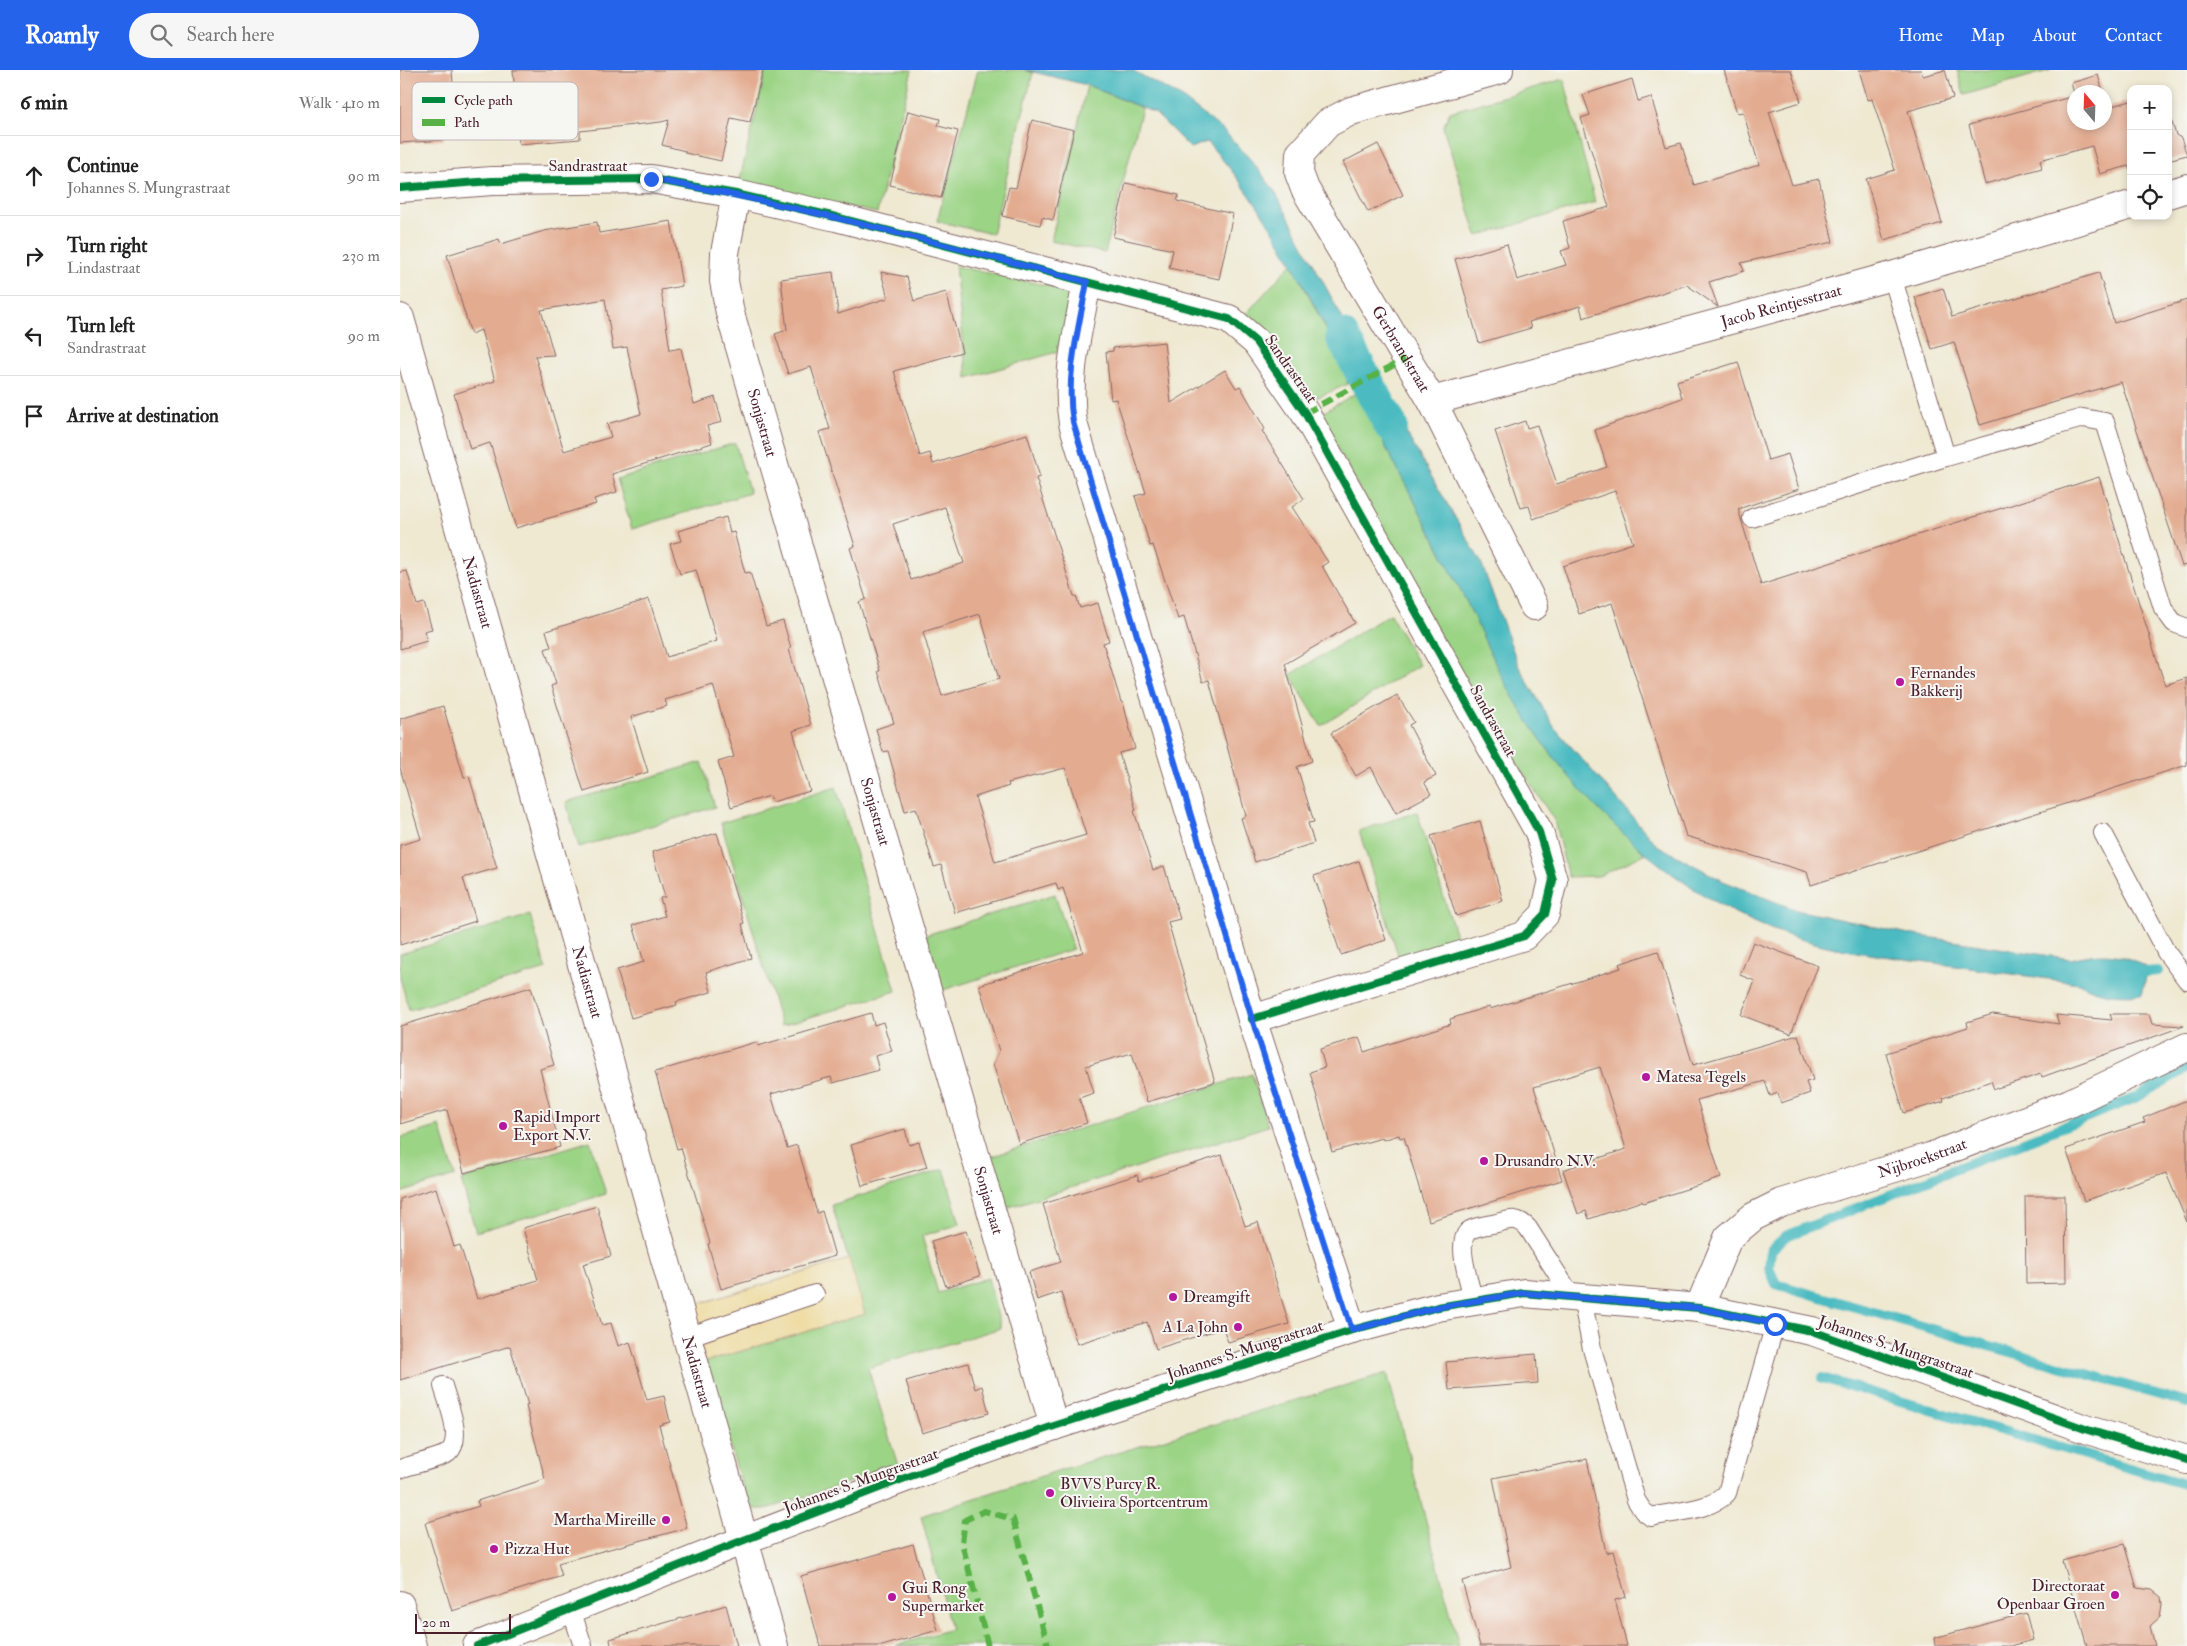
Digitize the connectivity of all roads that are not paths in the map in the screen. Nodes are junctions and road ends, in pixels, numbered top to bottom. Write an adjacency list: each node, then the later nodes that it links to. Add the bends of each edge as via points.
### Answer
1 (1499, 70): 10 (street, Gerbrandstraat, via 1351,111 1328,123 1300,154 1299,173 1305,189)
2 (400, 188): 5 (street, Sandrastraat, via 492,180 651,179)
3 (2187, 188): 4 (street)
4 (2172, 193)
5 (736, 194): 8 (street, Sandrastraat); 27 (street, Sonjastraat, via 724,253 724,281 730,313)
6 (2127, 206): 7 (street, Jacob Reintjesstraat)
7 (1892, 276): 10 (street, Jacob Reintjesstraat); 11 (lane)
8 (1087, 282): 17 (street, via 1071,380 1073,422); 17 (street, Sandrastraat, via 1229,319 1256,342 1305,413 1539,832 1553,880 1546,914 1524,936)
9 (400, 318): 25 (street, Nadiastraat)
10 (1432, 401): 13 (street, Gerbrandstraat)
11 (1946, 457): 12 (lane); 14 (lane, via 2083,418 2105,422 2163,608 2174,623)
12 (1752, 518)
13 (1534, 606)
14 (2187, 628)
15 (2103, 833): 16 (lane, via 2166,952)
16 (2187, 980)
17 (1252, 1019): 24 (street)
18 (2187, 1047): 22 (street, Nijbroekstraat, via 2061,1107 1930,1157 1781,1202 1753,1217 1728,1238)
19 (815, 1294): 25 (lane)
20 (1577, 1298): 21 (street, Johannes S. Mungrastraat, via 1524,1293); 21 (lane, via 1528,1228 1521,1220 1511,1219 1470,1230 1464,1237 1462,1247); 22 (street, Johannes S. Mungrastraat); 23 (lane, via 1636,1500 1651,1517 1711,1505 1727,1492)
21 (1474, 1301): 24 (street, Johannes S. Mungrastraat)
22 (1699, 1308): 23 (street, Johannes S. Mungrastraat)
23 (1775, 1324): 28 (street, Johannes S. Mungrastraat, via 1812,1331 2088,1430)
24 (1352, 1330): 27 (street, Johannes S. Mungrastraat)
25 (687, 1337): 30 (street, Nadiastraat)
26 (443, 1386): 29 (lane, via 456,1434 455,1443 448,1453)
27 (1054, 1426): 30 (street, Johannes S. Mungrastraat, via 905,1478)
28 (2187, 1460)
29 (400, 1469)
30 (744, 1540): 32 (street, Johannes S. Mungrastraat); 36 (street, Nadiastraat)
31 (400, 1605): 33 (street)
32 (571, 1609): 34 (street, Johannes S. Mungrastraat); 35 (lane)
33 (412, 1646)
34 (477, 1646)
35 (583, 1646)
36 (774, 1646)

